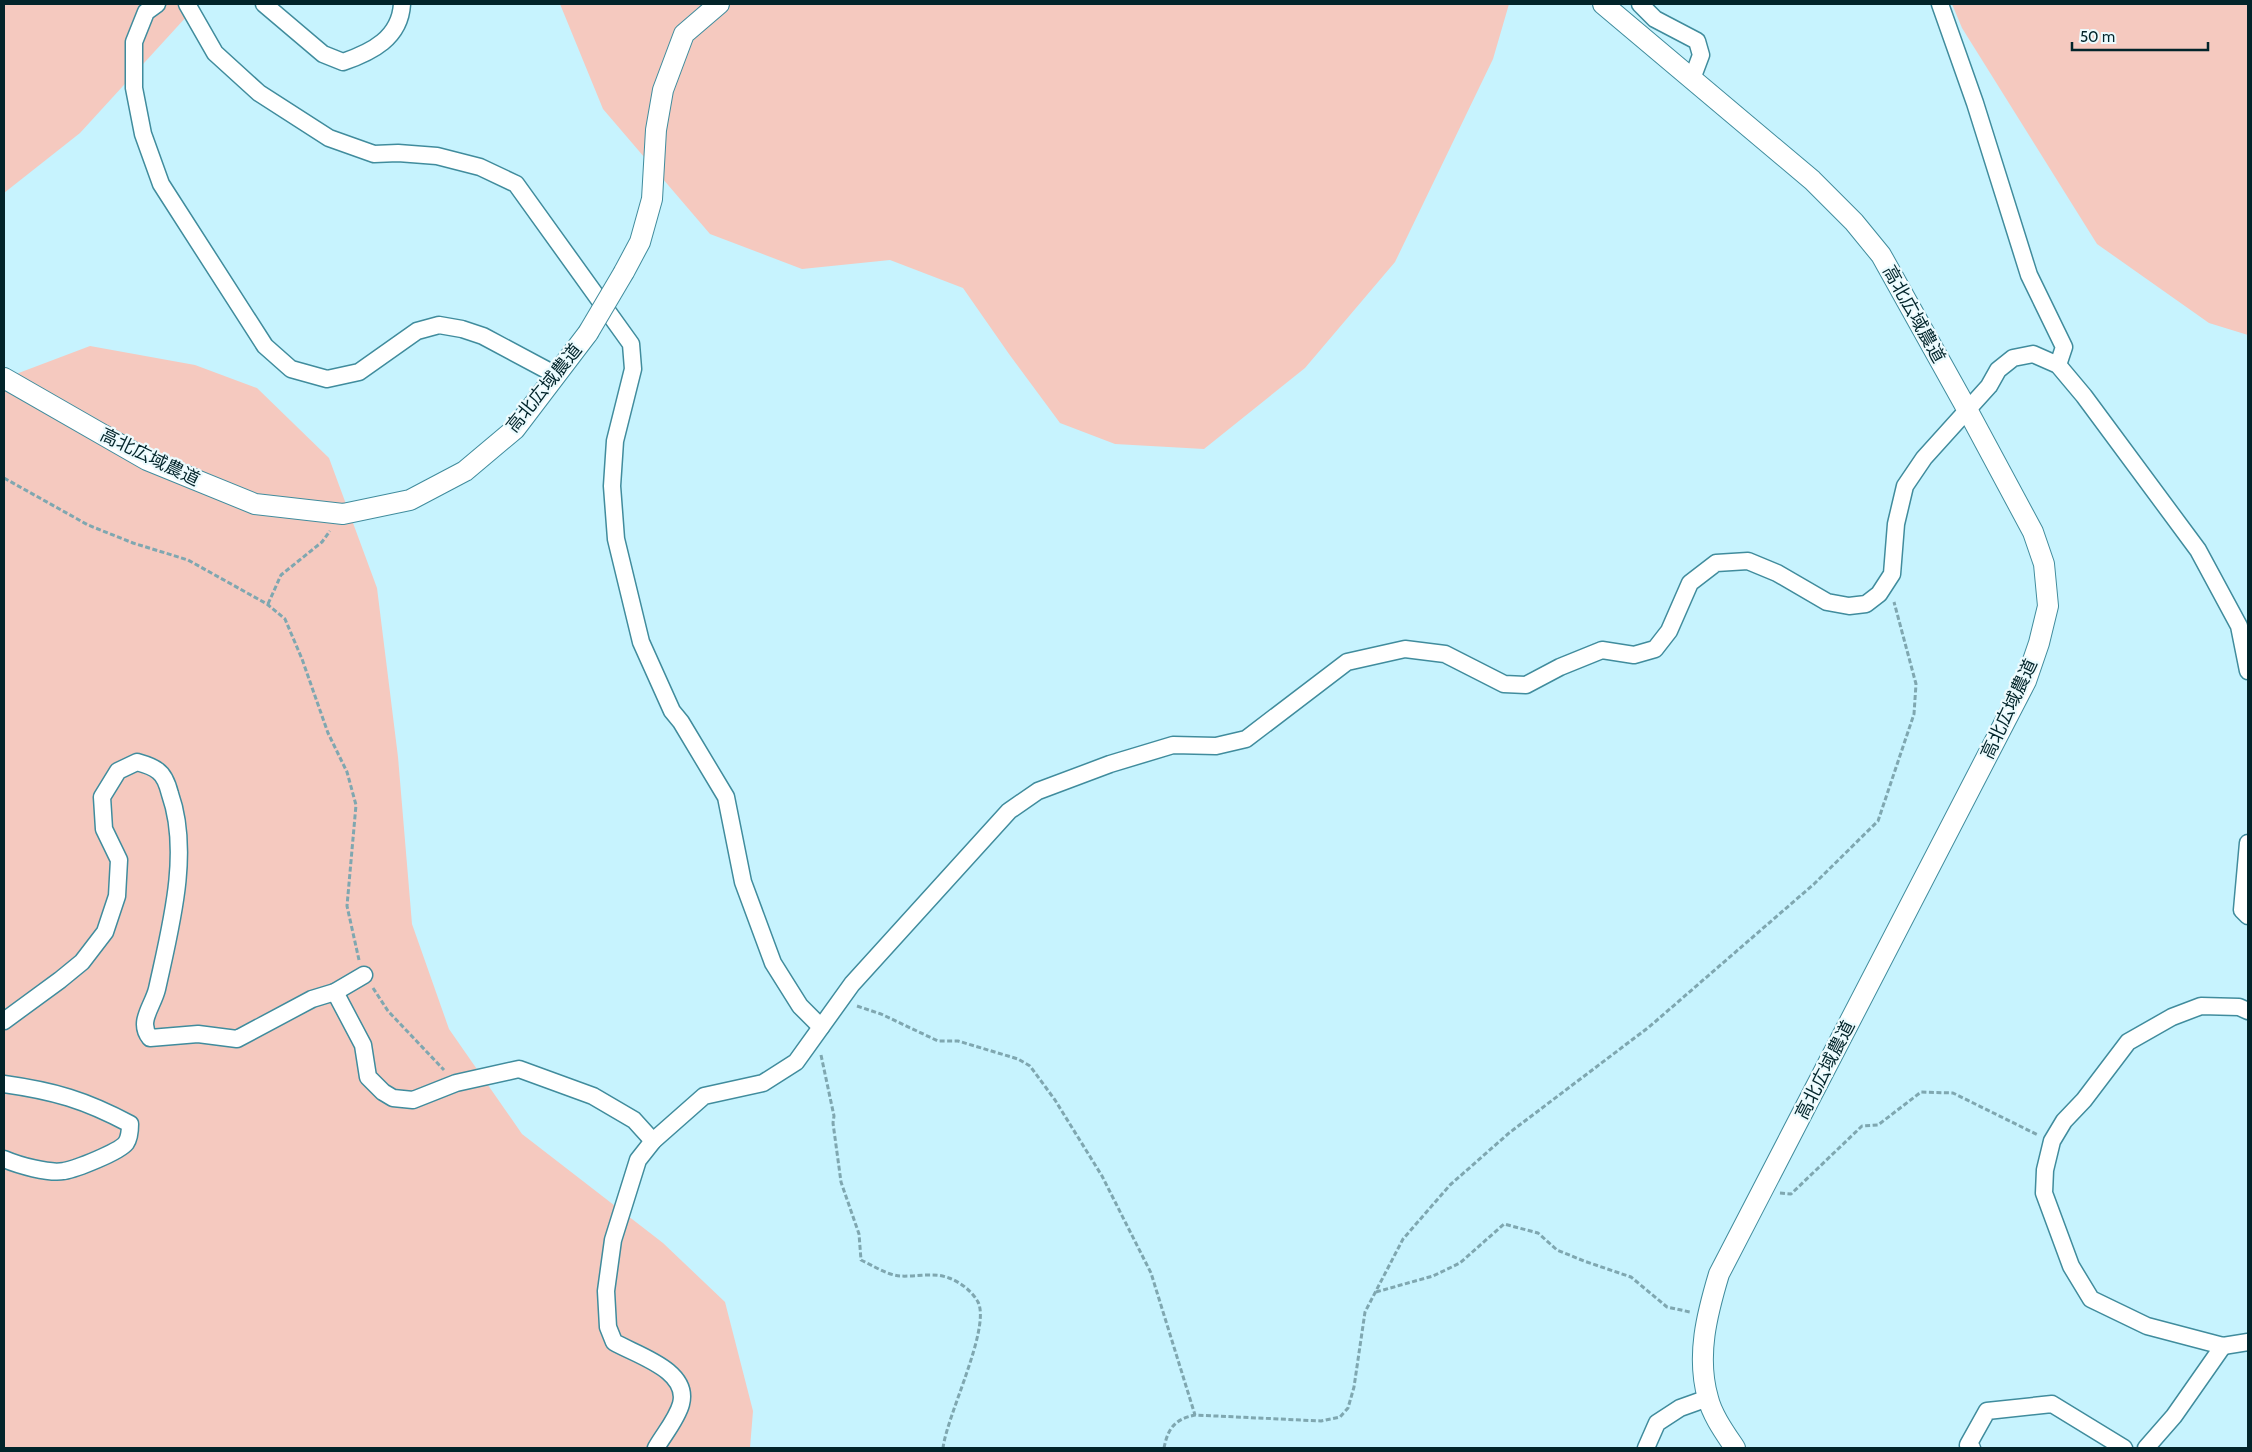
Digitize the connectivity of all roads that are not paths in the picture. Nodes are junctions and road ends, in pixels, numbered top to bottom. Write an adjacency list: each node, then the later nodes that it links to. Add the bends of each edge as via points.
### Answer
1 (157, 4): 11 (street, via 146,12 134,42 134,88 143,134 161,184 266,346 292,369 327,379 359,372 417,331 439,325 483,336)
2 (187, 4): 21 (street, via 215,53 259,93 330,138 374,154 437,156 480,167 516,184 631,344 633,369 615,441 612,486 616,539 641,642 672,711 726,797 743,882 773,962)
3 (264, 4): 4 (street, via 323,54 343,62 382,45 395,30)
4 (402, 4)
5 (719, 4): 11 (street, 高北広域農道, bridge, via 684,34 663,90 656,130 652,199 640,242 588,333)
6 (1603, 4): 9 (street, 高北広域農道)
7 (1640, 4): 9 (street, via 1655,19 1697,41 1701,54)
8 (1940, 4): 10 (street, via 2029,275 2064,347)
9 (1692, 79): 13 (street, 高北広域農道, via 1812,180 1854,222 1881,255)
10 (2058, 365): 13 (street, via 2033,354 2013,358 1998,370); 14 (street, via 2198,550 2239,626)
11 (556, 375): 12 (street, 高北広域農道, via 515,429 465,471 410,500 343,514 255,504 147,460)
12 (4, 378)
13 (1968, 411): 21 (street, via 1924,458 1905,486 1896,524 1892,574 1879,594 1866,604 1849,606 1827,602 1777,572 1748,561 1716,563 1690,583 1669,631 1655,649 1634,655 1602,650 1526,685 1504,684 1435,652 1405,649 1348,662 1246,738 1216,746 1172,745 1110,764 1038,791 1009,811 898,932); 27 (street, 高北広域農道, via 2033,532 2044,564 2048,606 2039,643 2026,682 1719,1274 1706,1316 1702,1358)
14 (2248, 671)
15 (2248, 843): 16 (street, via 2242,910)
16 (2248, 916)
17 (364, 975): 18 (street)
18 (335, 992): 20 (street, via 312,999 237,1039 198,1034 150,1038 145,1032 145,1020 156,993 180,859 177,813 166,781 158,771 137,762 118,771 102,797 104,830 119,860 118,896 105,932 82,962); 23 (street, via 363,1045 368,1077 393,1098 413,1100 456,1083 519,1070 593,1096 634,1120)
19 (2248, 1011): 26 (street, via 2239,1007 2201,1006 2172,1017 2128,1042 2064,1121 2052,1141 2044,1170 2044,1193 2071,1266 2091,1299 2147,1326)
20 (4, 1021)
21 (818, 1032): 23 (street, via 796,1062 763,1083 704,1096)
22 (4, 1084): 24 (street, via 80,1099 130,1124 130,1133 126,1143 115,1150 63,1172 21,1166)
23 (653, 1141): 28 (street, via 638,1160 632,1178 613,1240 606,1291 608,1327 614,1342 666,1368 679,1387 682,1401 678,1412)
24 (4, 1159)
25 (2248, 1342): 26 (street)
26 (2222, 1346): 33 (street, via 2174,1416)
27 (1708, 1398): 29 (street, via 1680,1408 1657,1423); 30 (street, 高北広域農道)
28 (656, 1448)
29 (1646, 1448)
30 (1734, 1448)
31 (1972, 1448): 32 (street, via 1968,1445 1986,1411 2052,1404)
32 (2124, 1448)
33 (2146, 1448)

